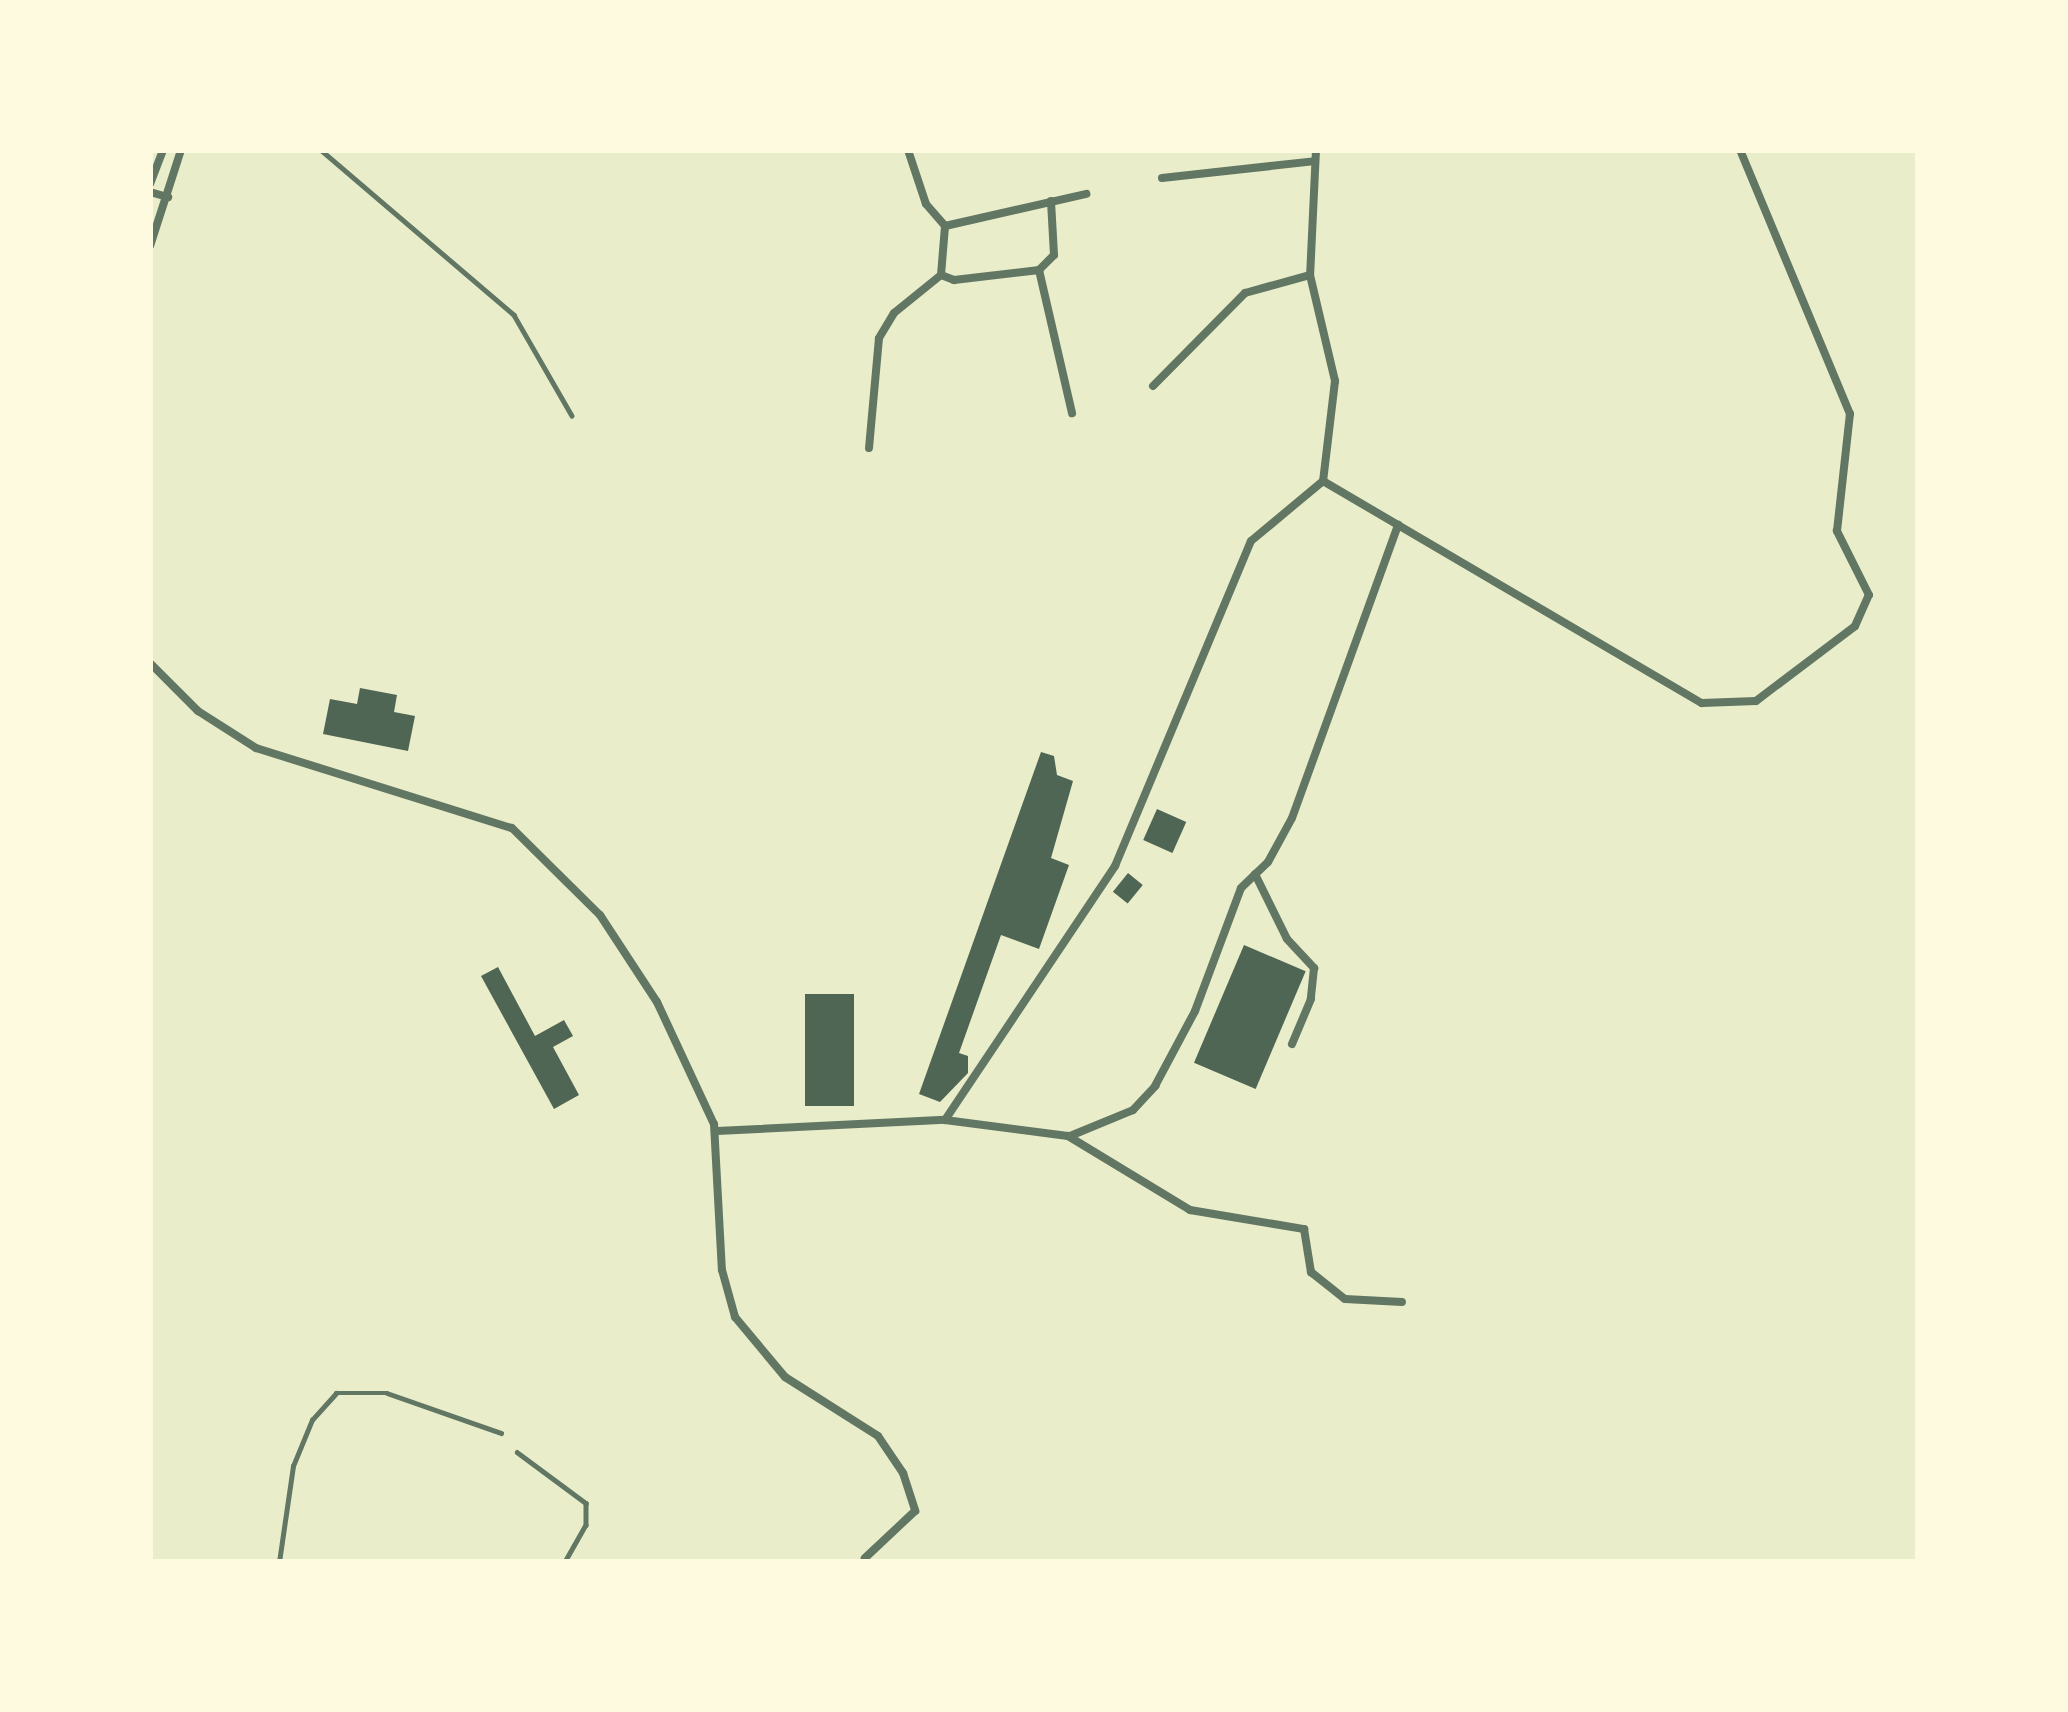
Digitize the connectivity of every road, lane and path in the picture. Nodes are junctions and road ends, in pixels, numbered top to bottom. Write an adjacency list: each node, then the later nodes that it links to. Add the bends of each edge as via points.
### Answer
1 (163, 150): 7 (street); 9 (street)
2 (181, 150): 11 (street)
3 (321, 150): 20 (lane, via 514,315)
4 (908, 150): 13 (street, via 926,204)
5 (1740, 150): 23 (street, via 1850,414 1837,531 1870,595 1864,616 1756,701 1720,707)
6 (1316, 156): 8 (street); 17 (street)
7 (150, 161)
8 (1162, 178)
9 (150, 188): 11 (street)
10 (1086, 194): 12 (street)
11 (168, 196): 14 (street)
12 (1052, 201): 13 (street); 15 (street, via 1054,255)
13 (945, 226): 16 (street)
14 (150, 246)
15 (1039, 270): 16 (street, via 954,280); 19 (street)
16 (941, 274): 21 (street, via 894,313 879,338)
17 (1310, 275): 18 (street, via 1245,293); 22 (street, via 1335,381)
18 (1154, 386)
19 (1072, 412)
20 (572, 416)
21 (869, 448)
22 (1323, 481): 23 (street); 27 (street, via 1252,541 1115,866)
23 (1398, 525): 25 (street, via 1292,818)
24 (150, 663): 28 (street, via 198,711 256,748 452,804 521,834 600,915 657,1002)
25 (1255, 874): 26 (street, via 1316,979); 29 (street, via 1241,888 1195,1011 1155,1086 1133,1110)
26 (1292, 1044)
27 (944, 1120): 28 (street); 29 (street)
28 (717, 1131): 33 (street, via 722,1270 735,1317 785,1377 892,1451 915,1510)
29 (1068, 1136): 30 (street, via 1190,1210 1304,1229 1311,1272 1345,1299)
30 (1402, 1302)
31 (501, 1432): 34 (lane, via 387,1393 336,1394 312,1420 293,1466)
32 (517, 1452): 35 (lane, via 586,1503 586,1525)
33 (864, 1561)
34 (279, 1562)
35 (565, 1562)

